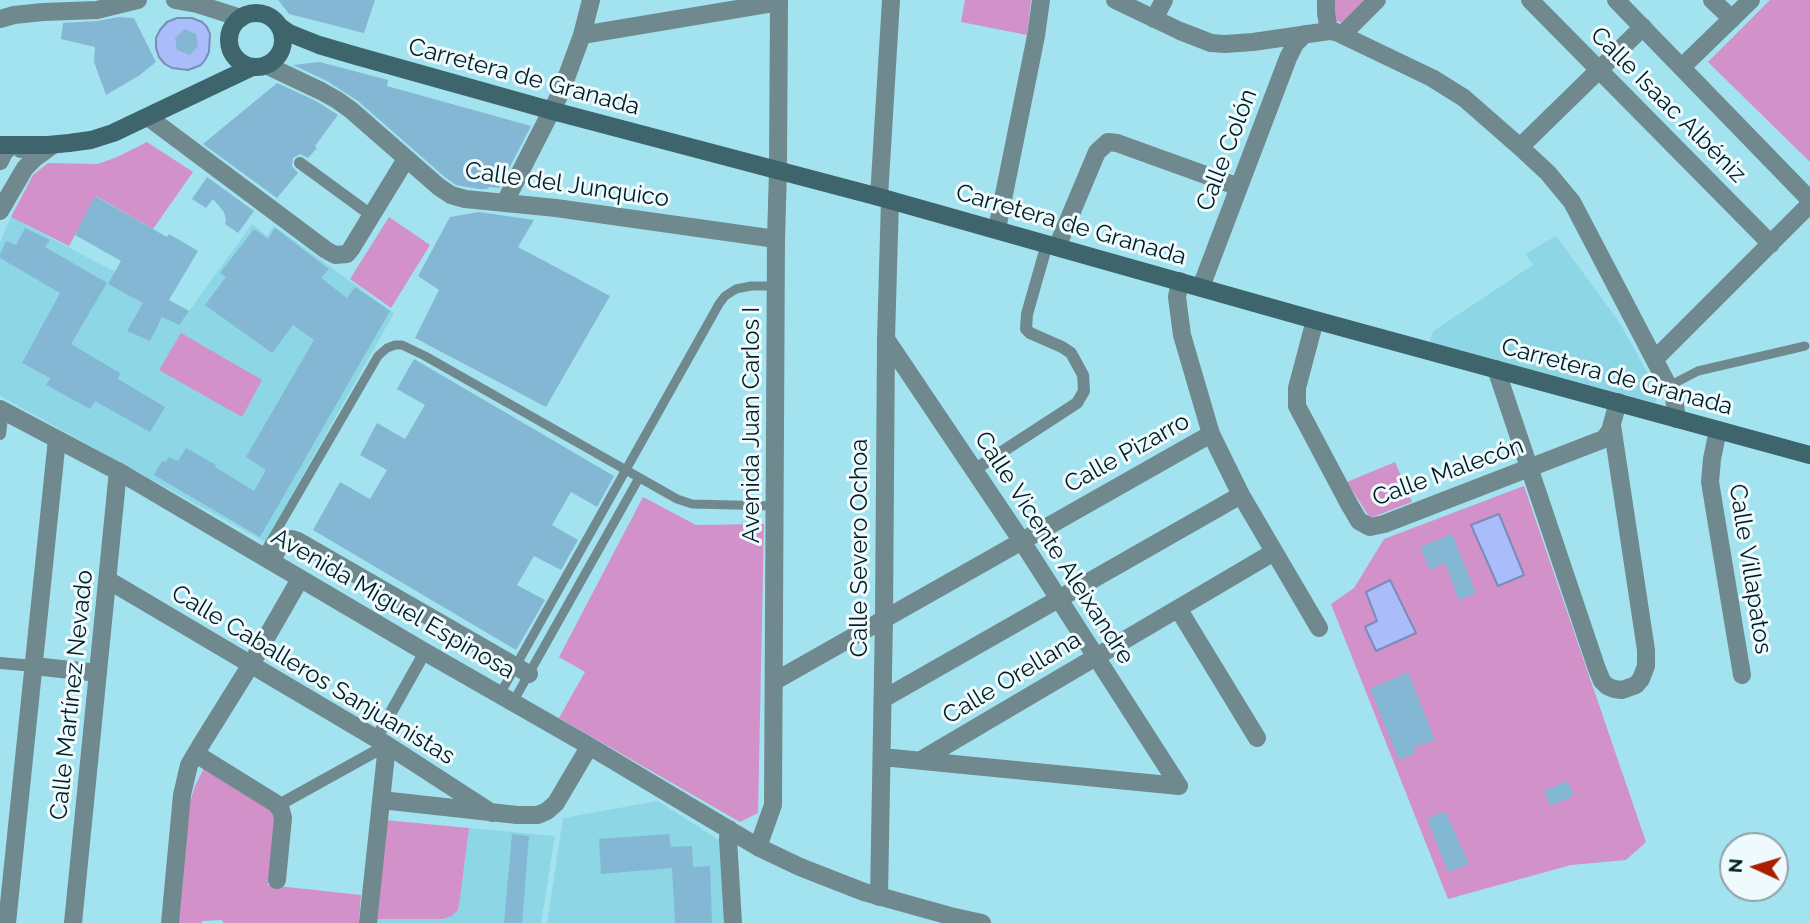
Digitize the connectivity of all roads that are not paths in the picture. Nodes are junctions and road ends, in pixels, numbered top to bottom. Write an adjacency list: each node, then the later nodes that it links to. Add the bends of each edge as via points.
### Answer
1 (138, 0): 16 (street)
2 (176, 0): 15 (street)
3 (591, 0): 26 (street)
4 (891, 0): 45 (street, Calle Severo Ochoa)
5 (1041, 0): 50 (street)
6 (1115, 0): 20 (street)
7 (1164, 0): 20 (street)
8 (1326, 0): 24 (street, via 1326,13)
9 (1377, 0): 24 (street)
10 (1530, 0): 31 (street, Calle Isaac Albéniz)
11 (1616, 0): 23 (street)
12 (1713, 0): 21 (street)
13 (1751, 0): 21 (street)
14 (779, 1): 17 (street); 42 (street, Avenida Juan Carlos I)
15 (198, 2): 18 (street)
16 (104, 5): 19 (street)
17 (689, 8): 26 (street)
18 (241, 12): 22 (main road, via 273,20); 28 (main road, via 229,36)
19 (0, 19)
20 (1154, 19): 25 (street, via 1211,43)
21 (1732, 19): 30 (street)
22 (279, 26): 27 (main road, Carretera de Granada); 29 (main road, via 283,40)
23 (1643, 27): 30 (street); 31 (street)
24 (1336, 33): 25 (street); 37 (street, via 1452,89)
25 (1304, 34): 44 (street, Calle Colón, via 1288,58)
26 (582, 35): 33 (street)
27 (319, 45): 29 (main road, Carretera de Granada, via 291,48); 33 (main road, Carretera de Granada)
28 (230, 48): 29 (main road, via 240,62); 32 (main road, via 223,64)
29 (266, 62): 32 (main road, Carretera de Granada); 38 (street, Calle del Junquico, via 337,100)
30 (1682, 67): 47 (street)
31 (1599, 69): 37 (street); 52 (street, Calle Isaac Albéniz)
32 (197, 92): 34 (main road, Carretera de Granada)
33 (553, 111): 42 (main road, Carretera de Granada); 46 (street)
34 (148, 117): 36 (main road, Carretera de Granada, via 91,140); 49 (street, via 335,255 351,249)
35 (9, 145): 36 (main road, Carretera de Granada); 39 (street); 41 (street, via 26,159)
36 (53, 145): 41 (street)
37 (1520, 147): 60 (street, via 1572,202)
38 (406, 159): 46 (street, Calle del Junquico, via 451,195); 49 (street)
39 (0, 161)
40 (300, 163): 49 (street)
41 (25, 169): 48 (street)
42 (778, 170): 45 (main road, Carretera de Granada); 51 (street, Avenida Juan Carlos I)
43 (0, 171): 48 (street)
44 (1239, 187): 53 (street, via 1117,143 1105,144); 56 (street, Calle Colón)
45 (884, 199): 50 (main road, Carretera de Granada); 58 (street, Calle Severo Ochoa)
46 (505, 202): 51 (street, Calle del Junquico)
47 (1810, 202): 52 (street)
48 (1, 209)
49 (371, 215)
50 (996, 229): 53 (main road, Carretera de Granada)
51 (776, 239): 55 (street, Avenida Juan Carlos I)
52 (1771, 244): 60 (street)
53 (1052, 245): 54 (main road, Carretera de Granada); 74 (street, via 1026,329 1071,353 1083,375 1084,391 1077,403)
54 (1180, 281): 56 (main road, Carretera de Granada); 68 (street, via 1177,297 1182,335)
55 (776, 286): 73 (lane, via 751,286 725,296); 78 (street, Avenida Juan Carlos I)
56 (1201, 287): 57 (main road, Carretera de Granada)
57 (1315, 320): 61 (main road, Carretera de Granada); 72 (street, Calle Malecón, via 1297,388 1297,406 1364,525 1384,524)
58 (886, 339): 74 (street, Calle Vicente Aleixandre); 86 (street, Calle Severo Ochoa)
59 (1805, 346): 62 (lane, via 1698,370)
60 (1655, 359): 62 (street)
61 (1496, 369): 63 (main road, Carretera de Granada); 72 (street)
62 (1669, 386): 65 (street)
63 (1618, 402): 65 (main road, Carretera de Granada); 70 (street)
64 (1, 410): 67 (street); 69 (street, Avenida Miguel Espinosa)
65 (1677, 419): 66 (main road, Carretera de Granada)
66 (1718, 430): 71 (main road, Carretera de Granada); 95 (street, Calle Villapatos, via 1710,482)
67 (0, 434)
68 (1211, 434): 77 (street); 79 (street, Calle Pizarro)
69 (57, 439): 75 (street, Avenida Miguel Espinosa); 91 (street)
70 (1607, 445): 72 (street, Calle Malecón); 72 (street, via 1646,650 1641,680 1629,688 1614,689 1602,681)
71 (1810, 455)
72 (1529, 468)
73 (625, 470): 76 (lane); 81 (lane, via 413,349 395,345 378,356 366,373); 93 (lane)
74 (974, 470): 79 (street, Calle Vicente Aleixandre)
75 (118, 471): 81 (street, Avenida Miguel Espinosa); 83 (street, Calle Martínez Nevado)
76 (639, 478): 78 (lane, via 692,503); 93 (lane)
77 (1241, 495): 80 (street); 84 (street)
78 (776, 506): 96 (street, Avenida Juan Carlos I)
79 (1021, 540): 84 (street, Calle Vicente Aleixandre); 86 (street, Calle Pizarro)
80 (1274, 552): 85 (street, Calle Orellana); 87 (street)
81 (267, 558): 82 (street, Avenida Miguel Espinosa); 93 (street, via 281,544 298,541)
82 (300, 579): 88 (street, Avenida Miguel Espinosa); 92 (street)
83 (108, 580): 92 (street, Calle Caballeros Sanjuanistas); 94 (street, Calle Martínez Nevado)
84 (1058, 598): 89 (street, Calle Vicente Aleixandre); 98 (street)
85 (1179, 610): 89 (street, Calle Orellana); 99 (street)
86 (884, 618): 96 (street, Calle Pizarro); 98 (street, Calle Severo Ochoa)
87 (1319, 628)
88 (425, 652): 97 (street, Avenida Miguel Espinosa); 100 (street)
89 (1096, 656): 104 (street, Calle Orellana); 104 (street, Calle Vicente Aleixandre, via 1178,786)
90 (0, 663): 91 (street)
91 (34, 666): 94 (street); 112 (street)
92 (250, 666): 100 (street, Calle Caballeros Sanjuanistas); 102 (street)
93 (522, 670): 97 (lane); 97 (lane)
94 (98, 673): 113 (street, Calle Martínez Nevado)
95 (1742, 675)
96 (775, 681): 109 (street, Avenida Juan Carlos I, via 774,805)
97 (506, 698): 101 (street, Avenida Miguel Espinosa)
98 (883, 699): 103 (street, Calle Severo Ochoa)
99 (1257, 737)
100 (381, 742): 105 (street); 106 (street); 107 (street, Calle Caballeros Sanjuanistas)
101 (589, 747): 107 (street, via 547,811 538,815); 108 (street, Avenida Miguel Espinosa)
102 (196, 754): 106 (street); 114 (street, via 182,795)
103 (882, 757): 104 (street); 111 (street, Calle Severo Ochoa)
104 (921, 761)
105 (381, 800): 107 (street); 115 (street)
106 (277, 806): 110 (street, via 283,818)
107 (492, 813)
108 (729, 829): 109 (street, Avenida Miguel Espinosa); 116 (street)
109 (758, 848): 111 (street, Avenida Miguel Espinosa)
110 (277, 880)
111 (879, 897): 117 (street, Avenida Miguel Espinosa)
112 (8, 923)
113 (73, 923)
114 (170, 923)
115 (368, 923)
116 (733, 923)
117 (982, 923)

